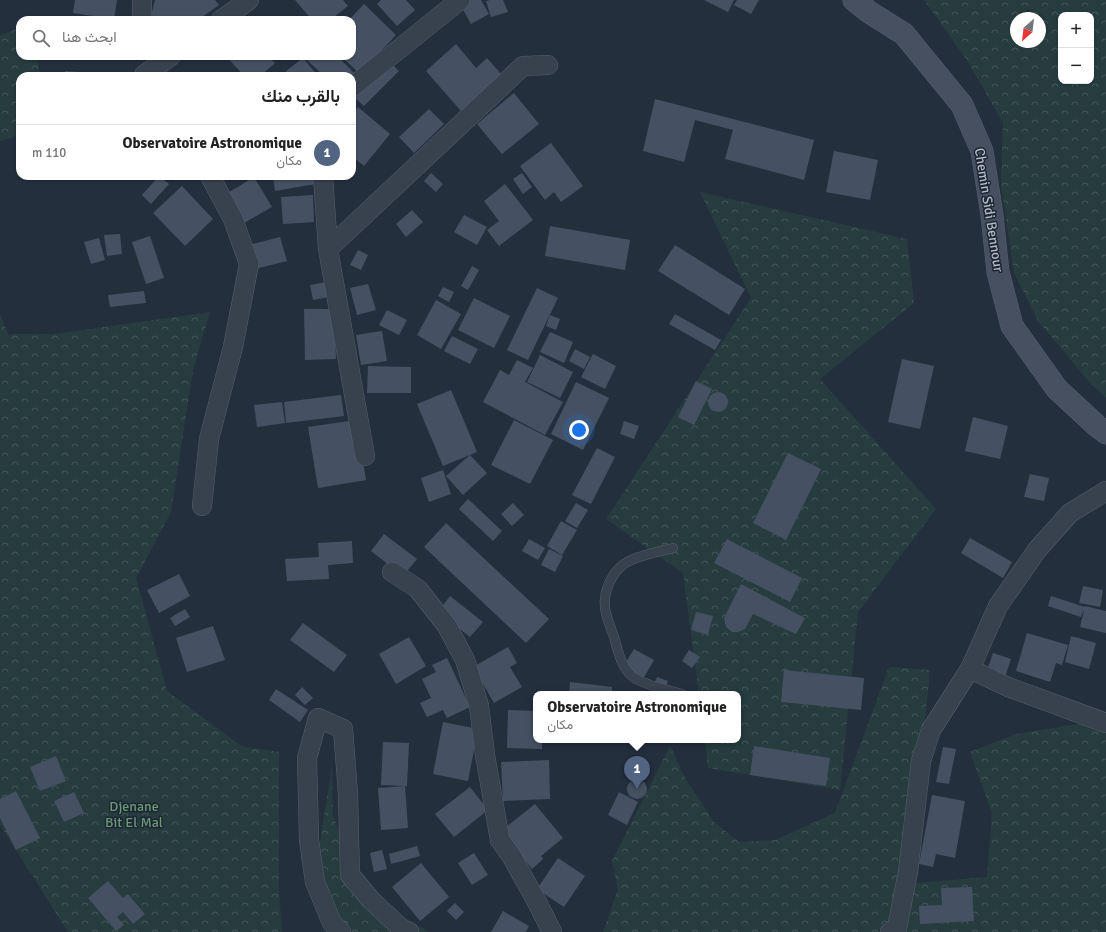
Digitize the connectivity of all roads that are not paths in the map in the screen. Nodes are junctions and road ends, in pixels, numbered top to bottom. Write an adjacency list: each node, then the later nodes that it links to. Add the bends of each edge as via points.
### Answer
1 (142, 0): 5 (street)
2 (248, 0): 6 (street)
3 (460, 0): 12 (street)
4 (854, 0): 16 (street, Chemin Sidi Bennour, via 904,34 962,105 982,151 998,272 1012,326 1057,389)
5 (142, 16)
6 (226, 16)
7 (143, 60): 10 (street)
8 (166, 60): 11 (street)
9 (548, 65): 15 (street, via 523,66)
10 (144, 72)
11 (149, 72)
12 (356, 84)
13 (212, 180): 19 (street, via 233,219 249,264 233,347 209,439)
14 (322, 180): 15 (street)
15 (328, 249): 17 (street)
16 (1106, 433)
17 (365, 456)
18 (1106, 491): 22 (street, via 1070,513 1037,550 998,606)
19 (202, 506)
20 (673, 548): 23 (lane, via 629,561 620,567 608,586 605,608 622,662 629,673 640,681)
21 (392, 572): 27 (street, via 418,589 447,626 465,660 479,706 500,840 512,857)
22 (970, 669): 24 (street, via 1008,687); 28 (street, via 931,730 923,755 908,872 896,928)
23 (672, 691)
24 (1106, 722)
25 (341, 932): 26 (street, via 332,923 315,882 309,840 306,758 318,718 342,729 348,794 350,875 371,900 402,929)
26 (409, 932)
27 (552, 932)
28 (890, 932)

